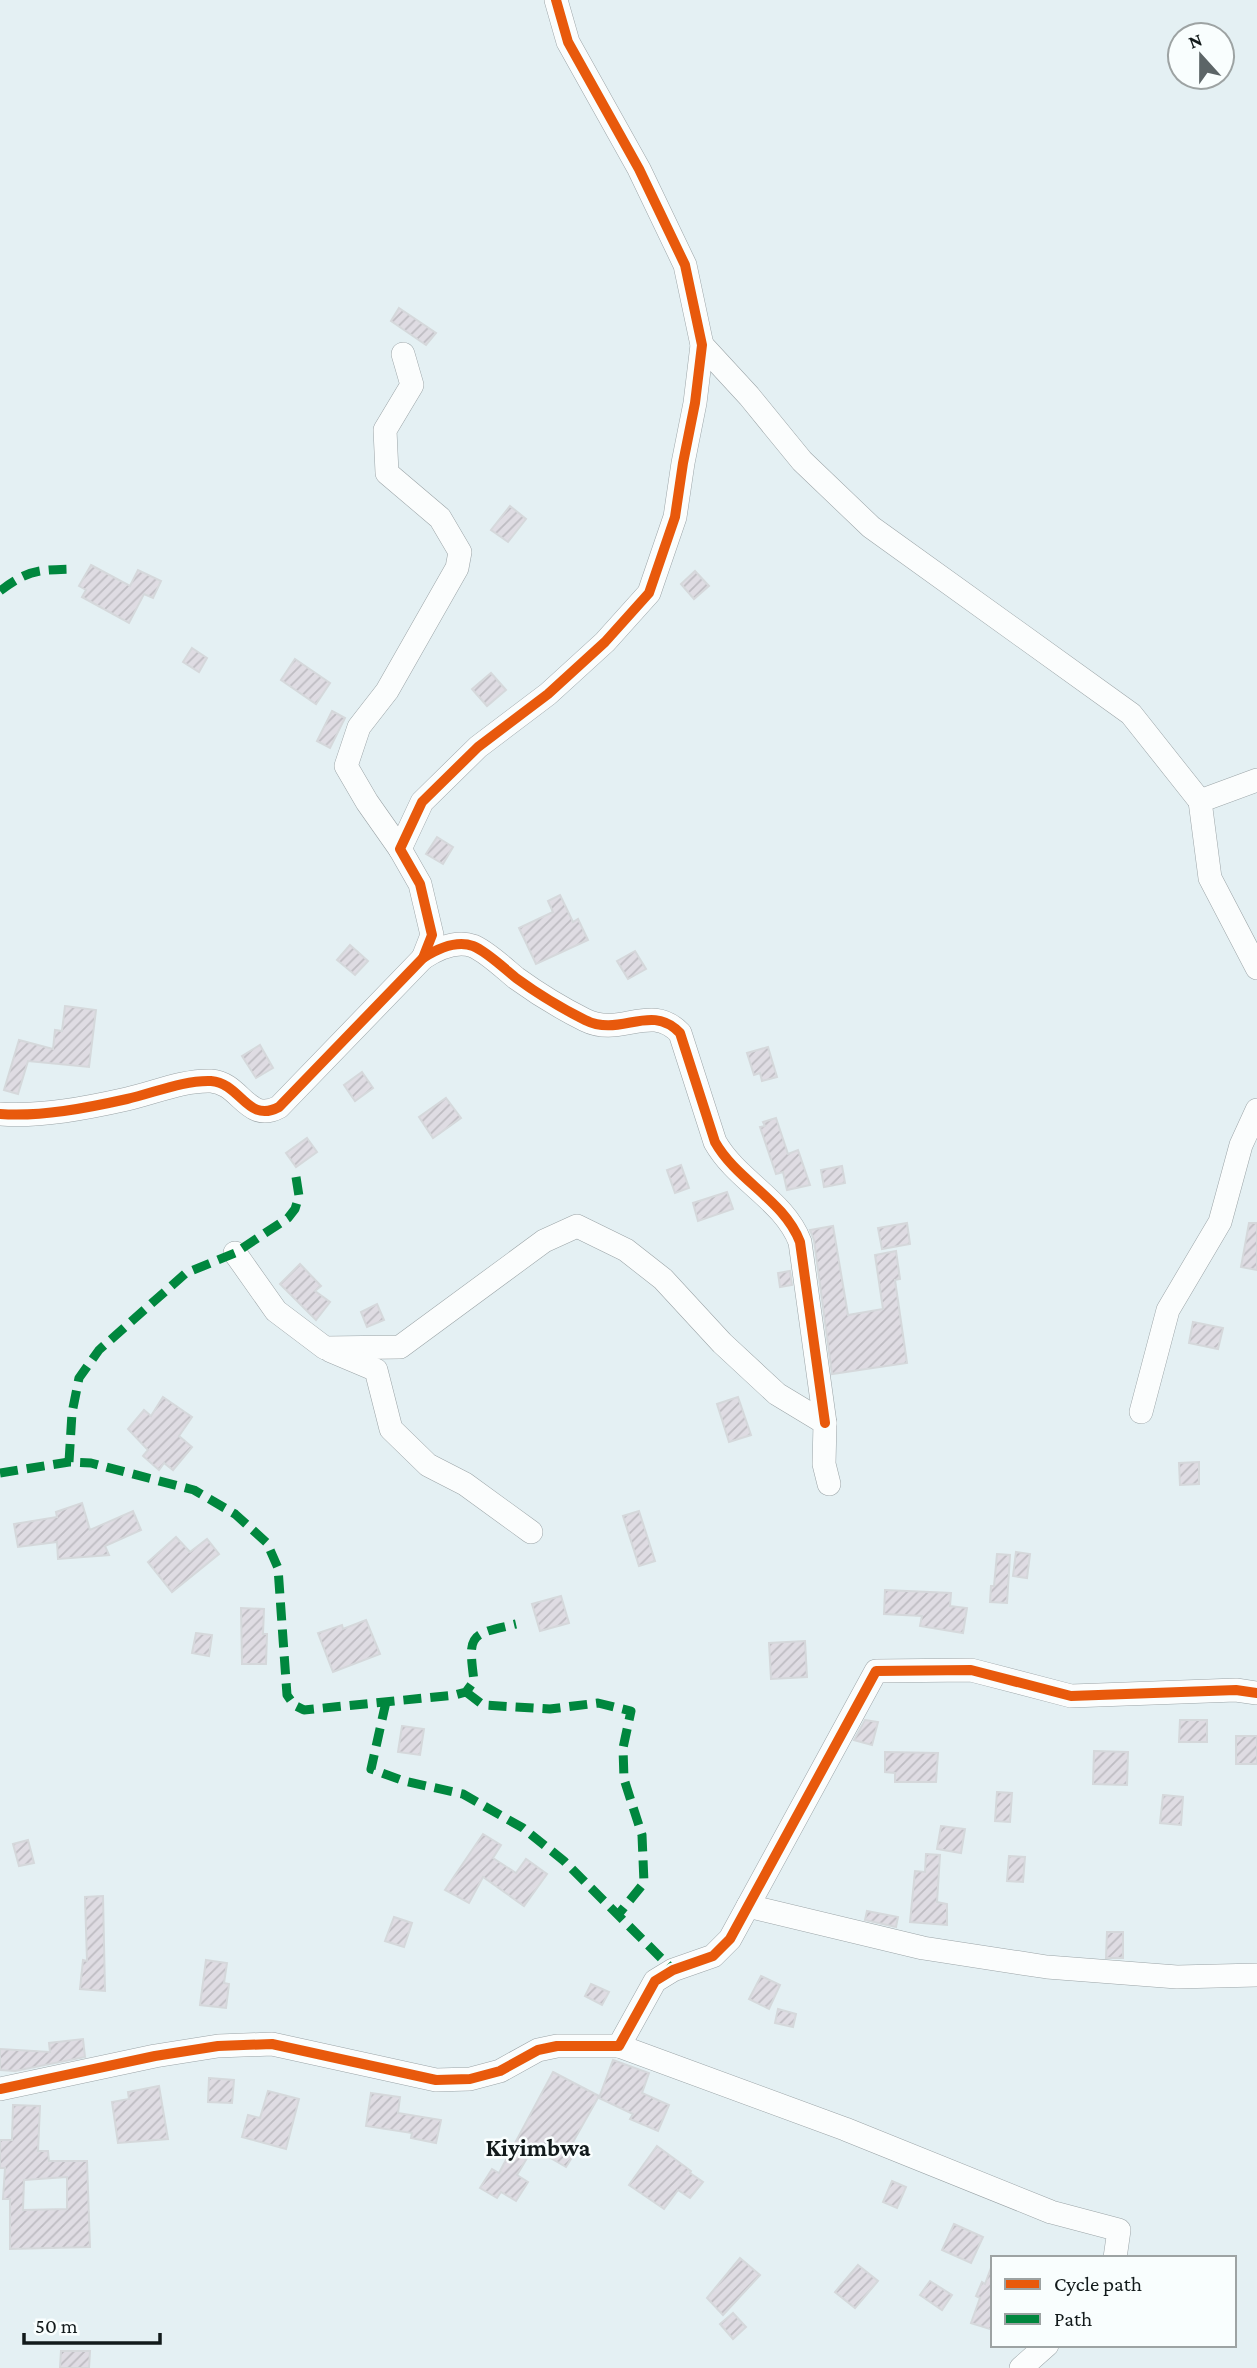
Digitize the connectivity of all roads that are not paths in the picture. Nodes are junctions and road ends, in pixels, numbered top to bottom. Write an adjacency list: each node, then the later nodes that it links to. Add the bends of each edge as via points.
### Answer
1 (556, 0): 2 (street, via 568,42 639,169 685,265)
2 (702, 345): 5 (street, via 802,461 871,527 1131,714); 6 (street, via 676,517 649,593 605,642 548,694 478,747 422,802)
3 (403, 354): 6 (street, via 412,385 385,430 387,472 440,518 460,552 457,568 387,691 359,727 346,766)
4 (1257, 780): 5 (street)
5 (1200, 801): 8 (street, via 1210,878)
6 (400, 849): 7 (street, via 420,884 432,936)
7 (423, 958): 10 (street, via 279,1107 268,1113 258,1111 229,1087 202,1081 38,1114); 14 (street, via 437,949 473,946 527,986 587,1021 605,1027 658,1019 680,1033 719,1149 784,1213 800,1242)
8 (1257, 968)
9 (1257, 1110): 13 (street, via 1241,1144 1220,1222 1168,1310)
10 (0, 1114)
11 (235, 1252): 12 (street, via 276,1311)
12 (325, 1348): 14 (street, via 400,1347 544,1241 577,1226 626,1250 663,1279 777,1394); 16 (street, via 376,1370 391,1429 428,1465 465,1484)
13 (1141, 1412)
14 (825, 1423): 15 (street, via 824,1464)
15 (829, 1484)
16 (531, 1532)
17 (1257, 1693): 18 (street, via 1236,1689 1071,1696 971,1670 876,1671)
18 (748, 1906): 19 (street, via 923,1948 1047,1967 1177,1976); 20 (street, via 730,1939 713,1955 655,1981)
19 (1257, 1975)
20 (619, 2046): 21 (street, via 557,2046 538,2050 490,2074 436,2080 272,2044 218,2046); 22 (street, via 845,2129 1051,2212 1119,2230)
21 (0, 2088)
22 (1115, 2256)
23 (1045, 2347): 24 (street)
24 (1021, 2368)

